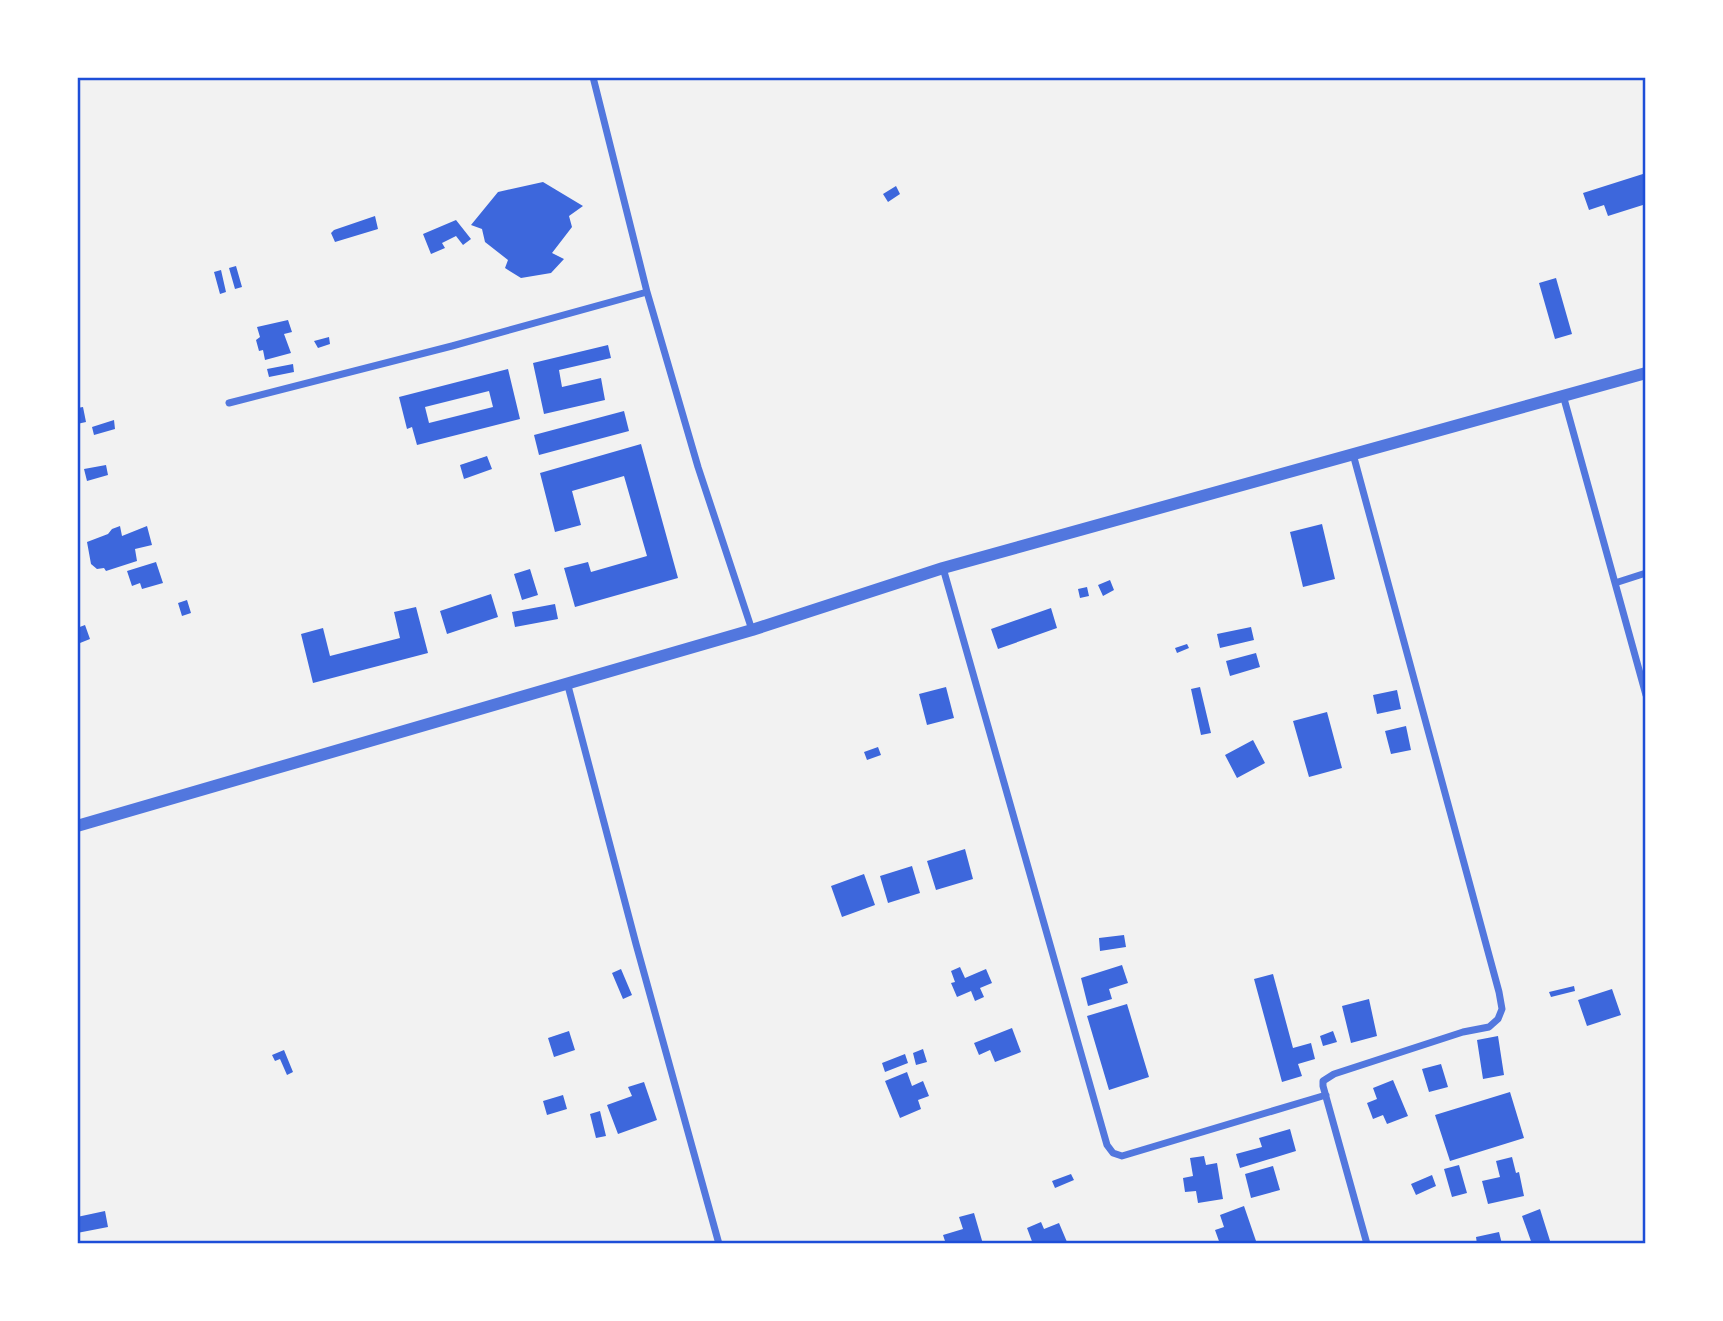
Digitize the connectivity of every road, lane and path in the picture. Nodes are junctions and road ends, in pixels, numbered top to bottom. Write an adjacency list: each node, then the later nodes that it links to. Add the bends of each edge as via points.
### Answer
1 (593, 77): 2 (street)
2 (647, 292): 5 (street); 10 (street)
3 (1646, 373): 4 (street)
4 (1563, 395): 6 (street); 9 (street)
5 (229, 403)
6 (1353, 454): 7 (street); 14 (street, via 1502,1009 1489,1027 1334,1074 1323,1081)
7 (943, 568): 10 (street); 14 (street, via 1107,1145 1122,1156)
8 (1646, 573): 9 (street)
9 (1615, 583): 12 (street)
10 (752, 630): 11 (street)
11 (567, 682): 13 (street); 15 (street)
12 (1646, 695)
13 (77, 826)
14 (1326, 1096): 16 (street)
15 (719, 1244)
16 (1367, 1244)

